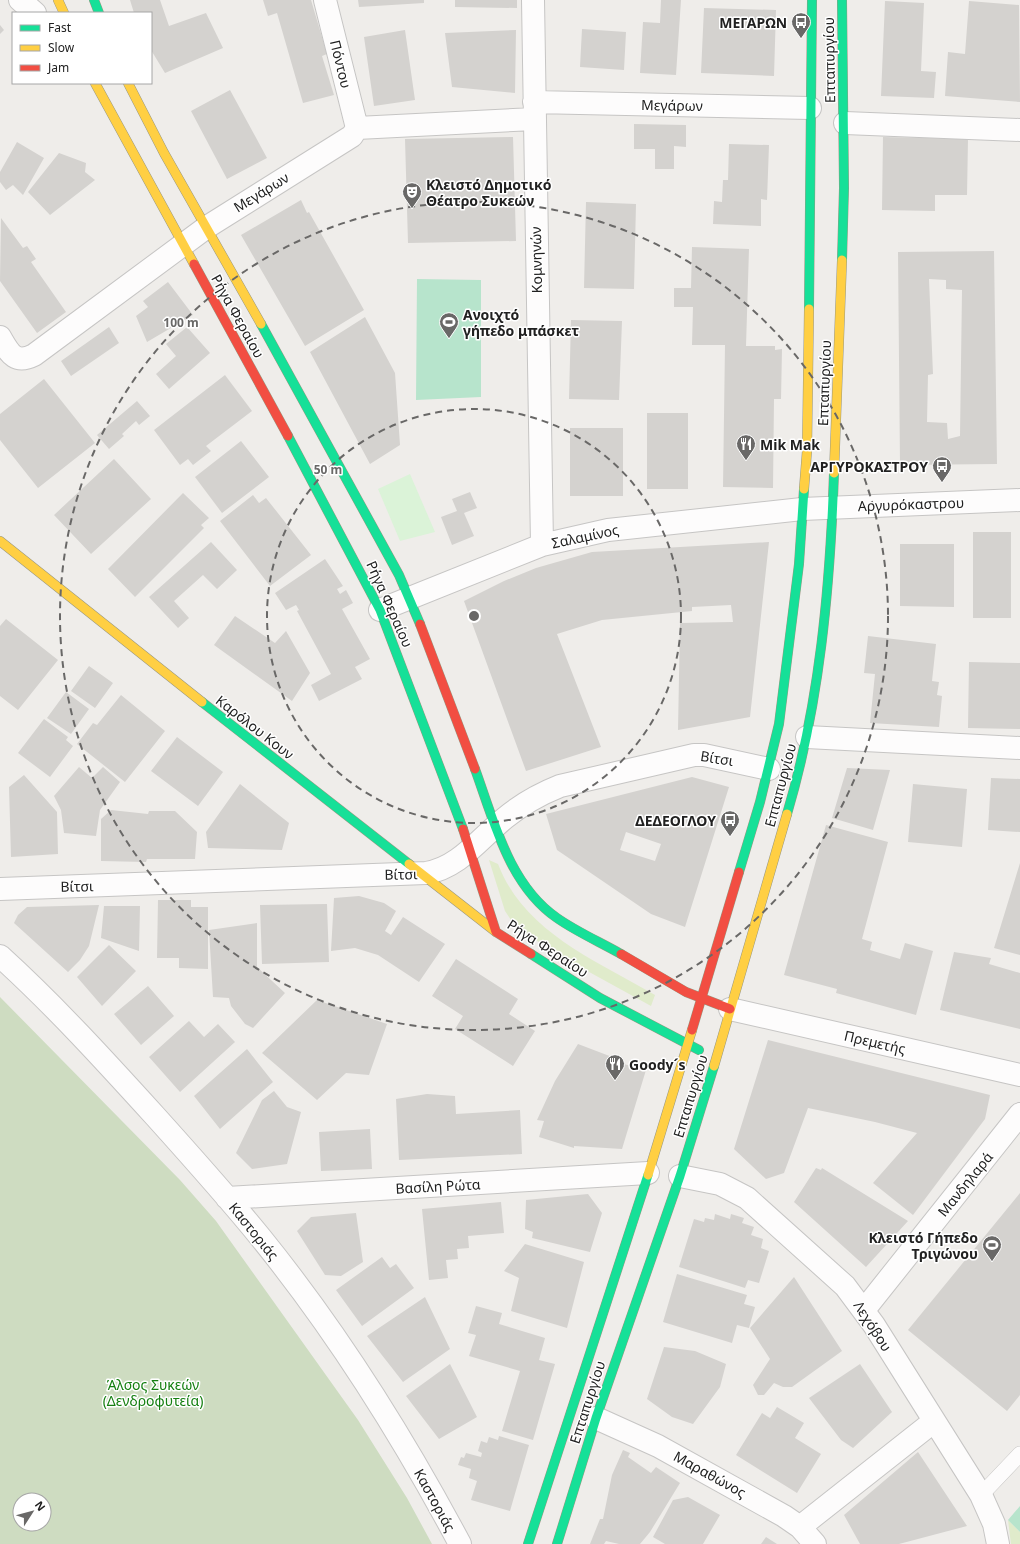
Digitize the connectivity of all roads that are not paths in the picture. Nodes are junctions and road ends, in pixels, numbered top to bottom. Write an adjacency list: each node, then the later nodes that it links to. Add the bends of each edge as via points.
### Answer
1 (20, 0): 8 (street)
2 (58, 0): 9 (main road)
3 (94, 0): 10 (main road)
4 (325, 0): 16 (street, Πόντου)
5 (533, 0): 14 (street, Κομνηνών)
6 (812, 0): 13 (main road, Επταπυργίου)
7 (842, 0): 15 (main road, Επταπυργίου)
8 (34, 12)
9 (64, 12)
10 (99, 12)
11 (96, 84): 19 (main road, Ρήγα Φεραίου)
12 (129, 84): 18 (main road, Ρήγα Φεραίου, via 164,153)
13 (810, 108): 14 (street, Μεγάρων); 23 (main road, Επταπυργίου, via 808,408)
14 (534, 110): 16 (street, Μεγάρων); 25 (street, Κομνηνών)
15 (845, 124): 17 (street); 22 (main road, Επταπυργίου)
16 (356, 128): 18 (street, Μεγάρων, via 352,136)
17 (1020, 130)
18 (207, 227): 19 (street, Μεγάρων); 26 (main road, Ρήγα Φεραίου, via 358,498)
19 (182, 244): 20 (street, Μεγάρων, via 40,352 21,360 14,356); 27 (main road, Ρήγα Φεραίου, via 309,474)
20 (0, 337)
21 (1020, 500): 22 (street, Αργυρόκαστρου)
22 (833, 507): 23 (street, Αργυρόκαστρου); 28 (main road, Επταπυργίου, via 825,618)
23 (802, 509): 25 (street, Σαλαμίνος, via 614,529); 30 (main road, Επταπυργίου, via 799,564 786,673 779,724)
24 (0, 541): 33 (main road, Καρόλου Κουν)
25 (542, 545): 26 (street, Σαλαμίνος)
26 (410, 598): 27 (street, Σαλαμίνος); 31 (main road, Ρήγα Φεραίου)
27 (380, 610): 32 (main road, Ρήγα Φεραίου)
28 (807, 737): 29 (street); 38 (main road, Επταπυργίου, via 792,798)
29 (1020, 748)
30 (769, 768): 31 (street, Βίτσι, via 704,754 685,756 560,786 528,801); 37 (main road, Επταπυργίου, via 743,864)
31 (495, 826): 32 (street, Βίτσι); 37 (main road, Ρήγα Φεραίου, via 521,880 532,896 546,909)
32 (471, 848): 33 (street, Βίτσι, via 445,867); 35 (main road, Ρήγα Φεραίου)
33 (420, 874): 34 (street, Βίτσι); 35 (main road, Καρόλου Κουν)
34 (0, 889)
35 (496, 932): 39 (main road, Ρήγα Φεραίου, via 600,998)
36 (0, 956): 45 (street, Καστοριάς, via 90,1045)
37 (700, 998): 38 (main road, Ρήγα Φεραίου); 39 (main road, Επταπυργίου)
38 (730, 1008): 40 (main road, Επταπυργίου); 41 (street, Πρεμετής)
39 (687, 1045): 40 (main road, Ρήγα Φεραίου); 43 (main road, Επταπυργίου)
40 (716, 1058): 44 (main road, Επταπυργίου)
41 (1020, 1075)
42 (1020, 1114): 46 (street, Μανδηλαρά)
43 (648, 1173): 45 (street, Βασίλη Ρώτα); 53 (main road, Επταπυργίου)
44 (680, 1176): 46 (street, Λεχόβου, via 720,1184 747,1198 833,1274); 47 (main road, Επταπυργίου)
45 (227, 1198): 52 (street, Καστοριάς, via 293,1280 359,1374 406,1449)
46 (864, 1310): 48 (street, Λεχόβου)
47 (596, 1418): 51 (street, Μαραθώνος, via 658,1446); 54 (main road, Επταπυργίου)
48 (933, 1422): 50 (street, Λεχόβου); 51 (street)
49 (1020, 1454): 50 (lane)
50 (981, 1495): 56 (street, Λεχόβου, via 994,1524)
51 (800, 1527): 55 (street, Μαραθώνος)
52 (460, 1544)
53 (528, 1544)
54 (557, 1544)
55 (815, 1544)
56 (998, 1544)

